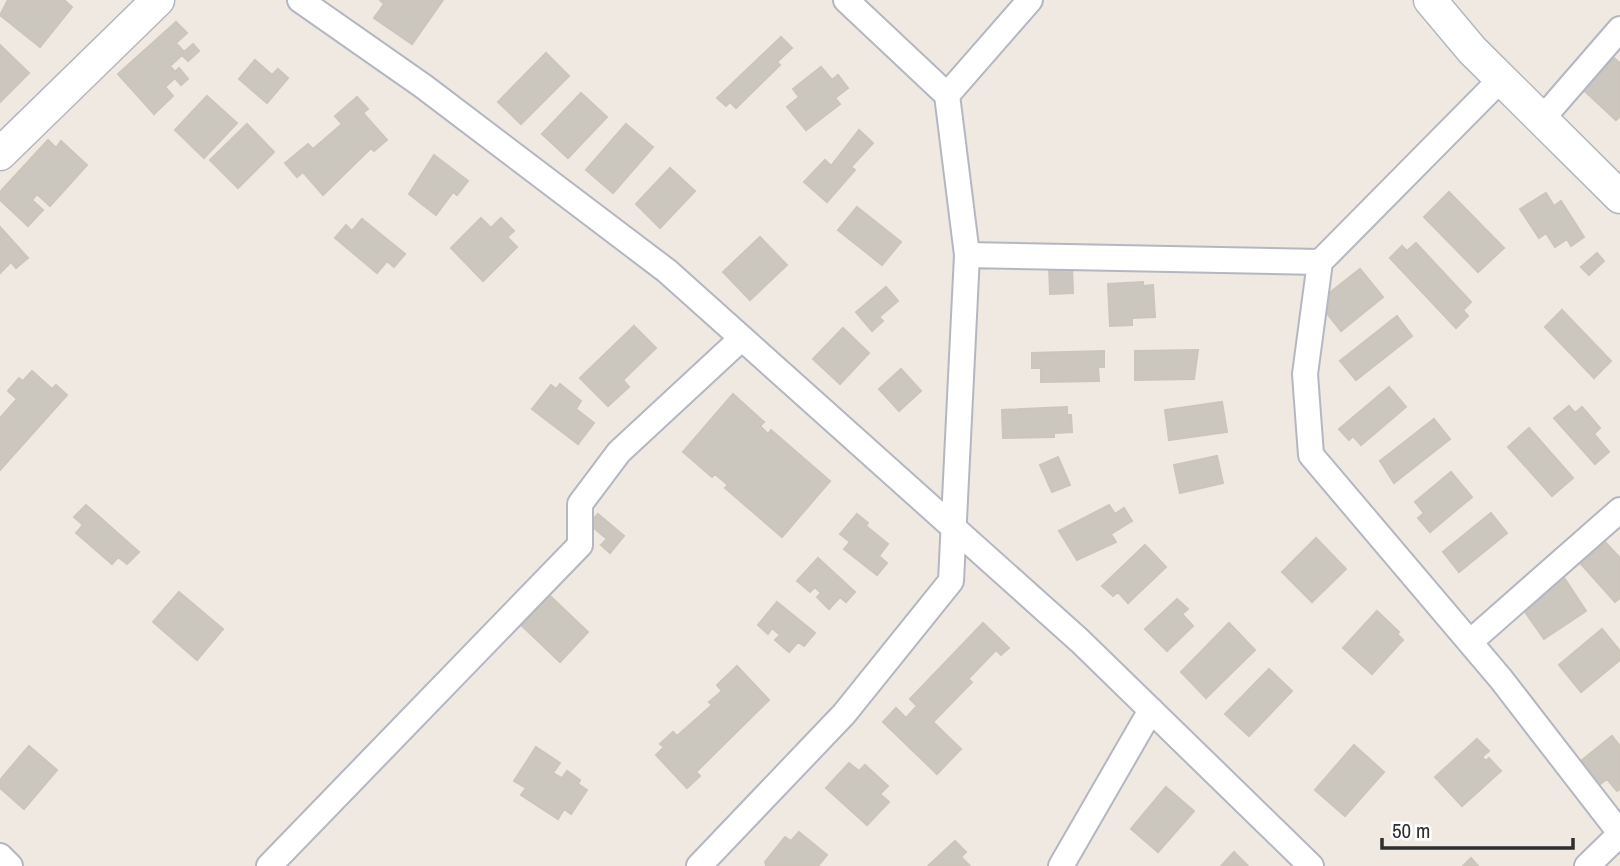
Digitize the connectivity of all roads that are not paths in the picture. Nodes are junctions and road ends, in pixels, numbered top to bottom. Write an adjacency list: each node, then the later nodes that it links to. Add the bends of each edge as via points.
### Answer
1 (158, 0): 10 (street)
2 (300, 0): 14 (street, via 423,86 667,271)
3 (846, 0): 8 (street)
4 (1030, 0): 8 (street)
5 (1430, 0): 7 (street)
6 (1620, 29): 9 (street)
7 (1501, 79): 9 (street); 13 (street)
8 (947, 94): 12 (street)
9 (1542, 119): 11 (street)
10 (0, 154)
11 (1620, 197)
12 (967, 255): 13 (street); 16 (street)
13 (1320, 262): 17 (street, via 1305,374 1311,455)
14 (742, 338): 16 (street); 22 (street, via 619,452 580,504 580,545)
15 (1620, 510): 17 (street)
16 (952, 526): 18 (street); 23 (street, via 951,581 844,714)
17 (1470, 642): 19 (street)
18 (1151, 710): 24 (street); 25 (street)
19 (1620, 834): 26 (street)
20 (0, 856): 21 (street)
21 (10, 866)
22 (269, 866)
23 (699, 866)
24 (1061, 866)
25 (1311, 866)
26 (1587, 866)

